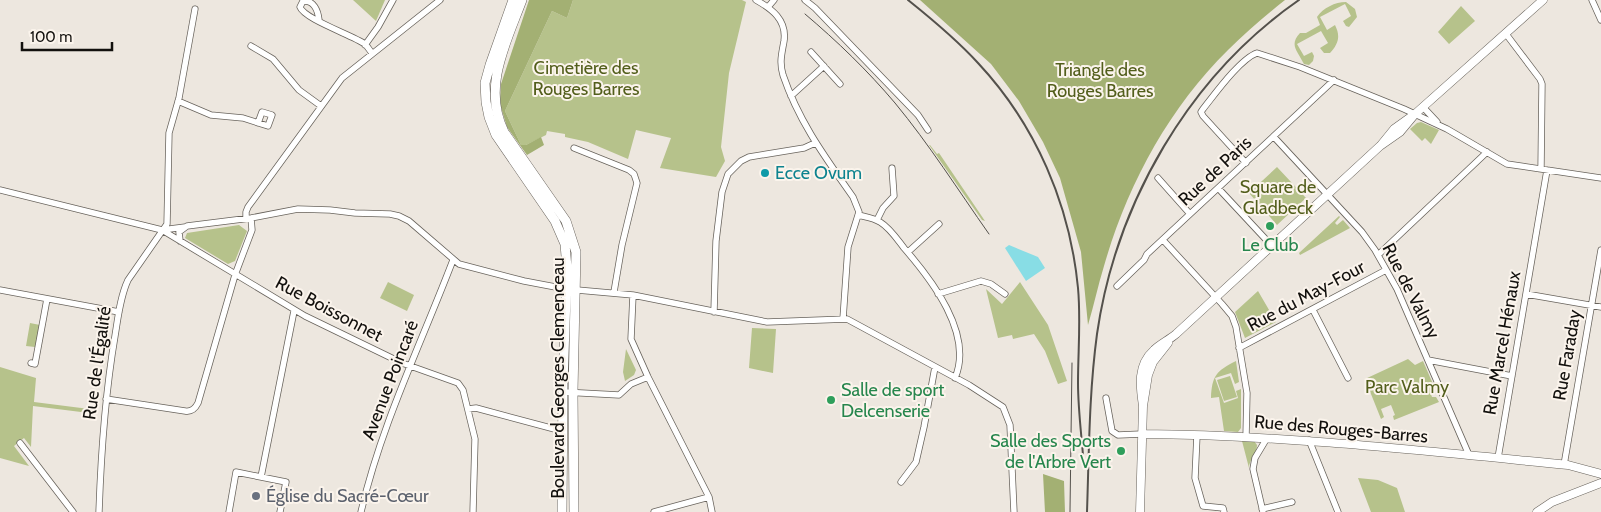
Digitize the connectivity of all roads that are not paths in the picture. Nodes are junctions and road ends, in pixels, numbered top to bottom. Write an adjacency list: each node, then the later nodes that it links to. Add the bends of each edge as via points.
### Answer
1 (393, 0): 15 (street)
2 (440, 0): 18 (street)
3 (513, 0): 59 (main road, Boulevard Georges Clemenceau, via 487,73 487,109 501,144 559,228 566,251)
4 (522, 0): 61 (main road, Boulevard Georges Clemenceau, via 498,69 495,101 504,132 570,231 576,252)
5 (756, 0): 10 (street)
6 (774, 0): 10 (street)
7 (806, 0): 29 (street, via 918,115)
8 (1544, 0): 14 (street)
9 (1592, 0): 13 (street)
10 (768, 7): 22 (street, via 784,30 781,64)
11 (195, 8): 23 (street)
12 (319, 20): 15 (street)
13 (1601, 20)
14 (1506, 34): 25 (street); 36 (street, Rue Marcel Hénaux, via 1540,79)
15 (365, 45): 18 (street)
16 (251, 46): 24 (street, via 273,59 299,90)
17 (811, 52): 19 (street)
18 (372, 54): 24 (street, via 342,78)
19 (824, 66): 21 (street); 22 (street)
20 (1334, 80): 26 (street); 30 (street, Rue de Paris); 34 (street, via 1259,53 1245,61 1201,112)
21 (840, 84)
22 (791, 96): 31 (street)
23 (178, 101): 27 (street, via 211,115); 48 (street, via 168,133 167,224)
24 (321, 106): 44 (street, via 248,207)
25 (1423, 107): 26 (street); 28 (street)
26 (1415, 114): 28 (street); 41 (street, via 1394,129)
27 (258, 122)
28 (1447, 129): 33 (street)
29 (928, 130)
30 (1274, 138): 34 (street, Rue de Paris); 41 (street, Rue de Valmy)
31 (815, 143): 43 (street, via 855,201); 74 (street, via 804,148 749,157 728,174 720,202)
32 (574, 148): 62 (street, via 629,170 637,182)
33 (1487, 152): 36 (street, via 1510,165); 54 (street)
34 (1246, 162): 39 (street, Rue de Paris)
35 (892, 168): 45 (street, via 894,196)
36 (1544, 169): 38 (street); 65 (street, Rue Marcel Hénaux)
37 (1158, 178): 42 (street)
38 (1601, 178)
39 (1218, 188): 42 (street, Rue de Paris); 51 (street)
40 (0, 190): 48 (street)
41 (1327, 195): 51 (street); 54 (street, Rue de Valmy)
42 (1190, 214): 49 (street, Rue de Paris)
43 (858, 215): 45 (street); 75 (street, via 848,247)
44 (249, 218): 47 (street); 55 (street, via 302,209 395,215 406,219); 57 (street, via 252,230)
45 (877, 220): 53 (street)
46 (939, 224): 53 (street)
47 (187, 226): 48 (street); 50 (street, via 179,232)
48 (162, 230): 50 (street, Rue Boissonnet); 73 (street, Rue de l'Égalité, via 124,287)
49 (1163, 240): 58 (street, Rue de Paris); 67 (street)
50 (180, 241): 57 (street, Rue Boissonnet)
51 (1272, 246): 67 (street)
52 (1601, 250): 69 (street, Rue Faraday)
53 (908, 252): 63 (street)
54 (1378, 255): 56 (street, Rue de Valmy)
55 (454, 260): 59 (street, via 478,270); 79 (street, Avenue Poincaré)
56 (1386, 270): 71 (street, Rue du May-Four); 77 (street, Rue de Valmy)
57 (235, 275): 72 (street, Rue Boissonnet); 88 (street, via 195,408 185,411)
58 (1117, 286)
59 (566, 289): 61 (street); 85 (main road, Boulevard Georges Clemenceau)
60 (0, 290): 68 (street)
61 (576, 290): 62 (street); 86 (main road, Boulevard Georges Clemenceau)
62 (614, 292): 66 (street)
63 (938, 294): 64 (street, via 981,282 991,284); 83 (street, via 959,339 960,363)
64 (1004, 294)
65 (1526, 294): 69 (street); 81 (street, Rue Marcel Hénaux)
66 (633, 295): 74 (street); 82 (street, via 631,340)
67 (1216, 297): 76 (street, via 1232,316); 91 (street, via 1176,334 1151,366 1143,406)
68 (47, 299): 73 (street); 78 (street, via 35,364)
69 (1591, 306): 70 (street); 99 (street, Rue Faraday)
70 (1601, 307)
71 (1313, 310): 76 (street, Rue du May-Four); 84 (street)
72 (294, 311): 79 (street, Rue Boissonnet); 101 (street)
73 (119, 312): 88 (street, Rue de l'Égalité)
74 (714, 312): 75 (street, via 773,322)
75 (843, 319): 80 (street)
76 (1240, 348): 93 (street, via 1247,393)
77 (1428, 360): 81 (street); 97 (street, Rue de Valmy)
78 (31, 364)
79 (410, 366): 89 (street, Rue Boissonnet, via 458,383); 111 (street, Avenue Poincaré, via 370,474)
80 (935, 367): 83 (street); 102 (street, via 916,462)
81 (1512, 376): 98 (street, Rue Marcel Hénaux)
82 (648, 377): 86 (street, via 631,384 619,395); 104 (street)
83 (955, 378): 117 (street, via 1001,404 1007,414)
84 (1348, 378)
85 (563, 392): 86 (street); 90 (main road, Boulevard Georges Clemenceau)
86 (573, 392): 114 (main road, Boulevard Georges Clemenceau)
87 (1106, 398): 91 (street, Rue des Rouges-Barres, via 1112,431 1118,435)
88 (106, 399): 108 (street, Rue de l'Égalité)
89 (468, 409): 90 (street, via 476,408); 112 (street, Rue Boissonnet, via 475,438)
90 (562, 431): 113 (main road, Boulevard Georges Clemenceau)
91 (1142, 434): 92 (street, Rue des Rouges-Barres); 118 (street)
92 (1197, 435): 93 (street, Rue des Rouges-Barres); 119 (street, via 1196,478 1203,506 1223,508)
93 (1246, 436): 94 (street, Rue des Rouges-Barres)
94 (1267, 438): 95 (street, Rue des Rouges-Barres); 106 (street, via 1253,464)
95 (1309, 440): 97 (street, Rue des Rouges-Barres); 120 (street)
96 (20, 444): 107 (street)
97 (1469, 455): 98 (street, Rue des Rouges-Barres)
98 (1498, 458): 99 (street, Rue des Rouges-Barres)
99 (1564, 465): 100 (street, Rue des Rouges-Barres)
100 (1601, 474)
101 (261, 477): 109 (street, via 236,472); 110 (street, via 286,482)
102 (901, 482)
103 (1601, 483): 121 (street, via 1552,502)
104 (708, 497): 115 (street); 116 (street)
105 (1292, 502): 106 (street)
106 (1263, 511)
107 (73, 512)
108 (99, 512)
109 (229, 512)
110 (280, 512)
111 (361, 512)
112 (473, 512)
113 (562, 512)
114 (574, 512)
115 (654, 512)
116 (712, 512)
117 (1014, 512)
118 (1140, 512)
119 (1224, 512)
120 (1338, 512)
121 (1537, 512)

